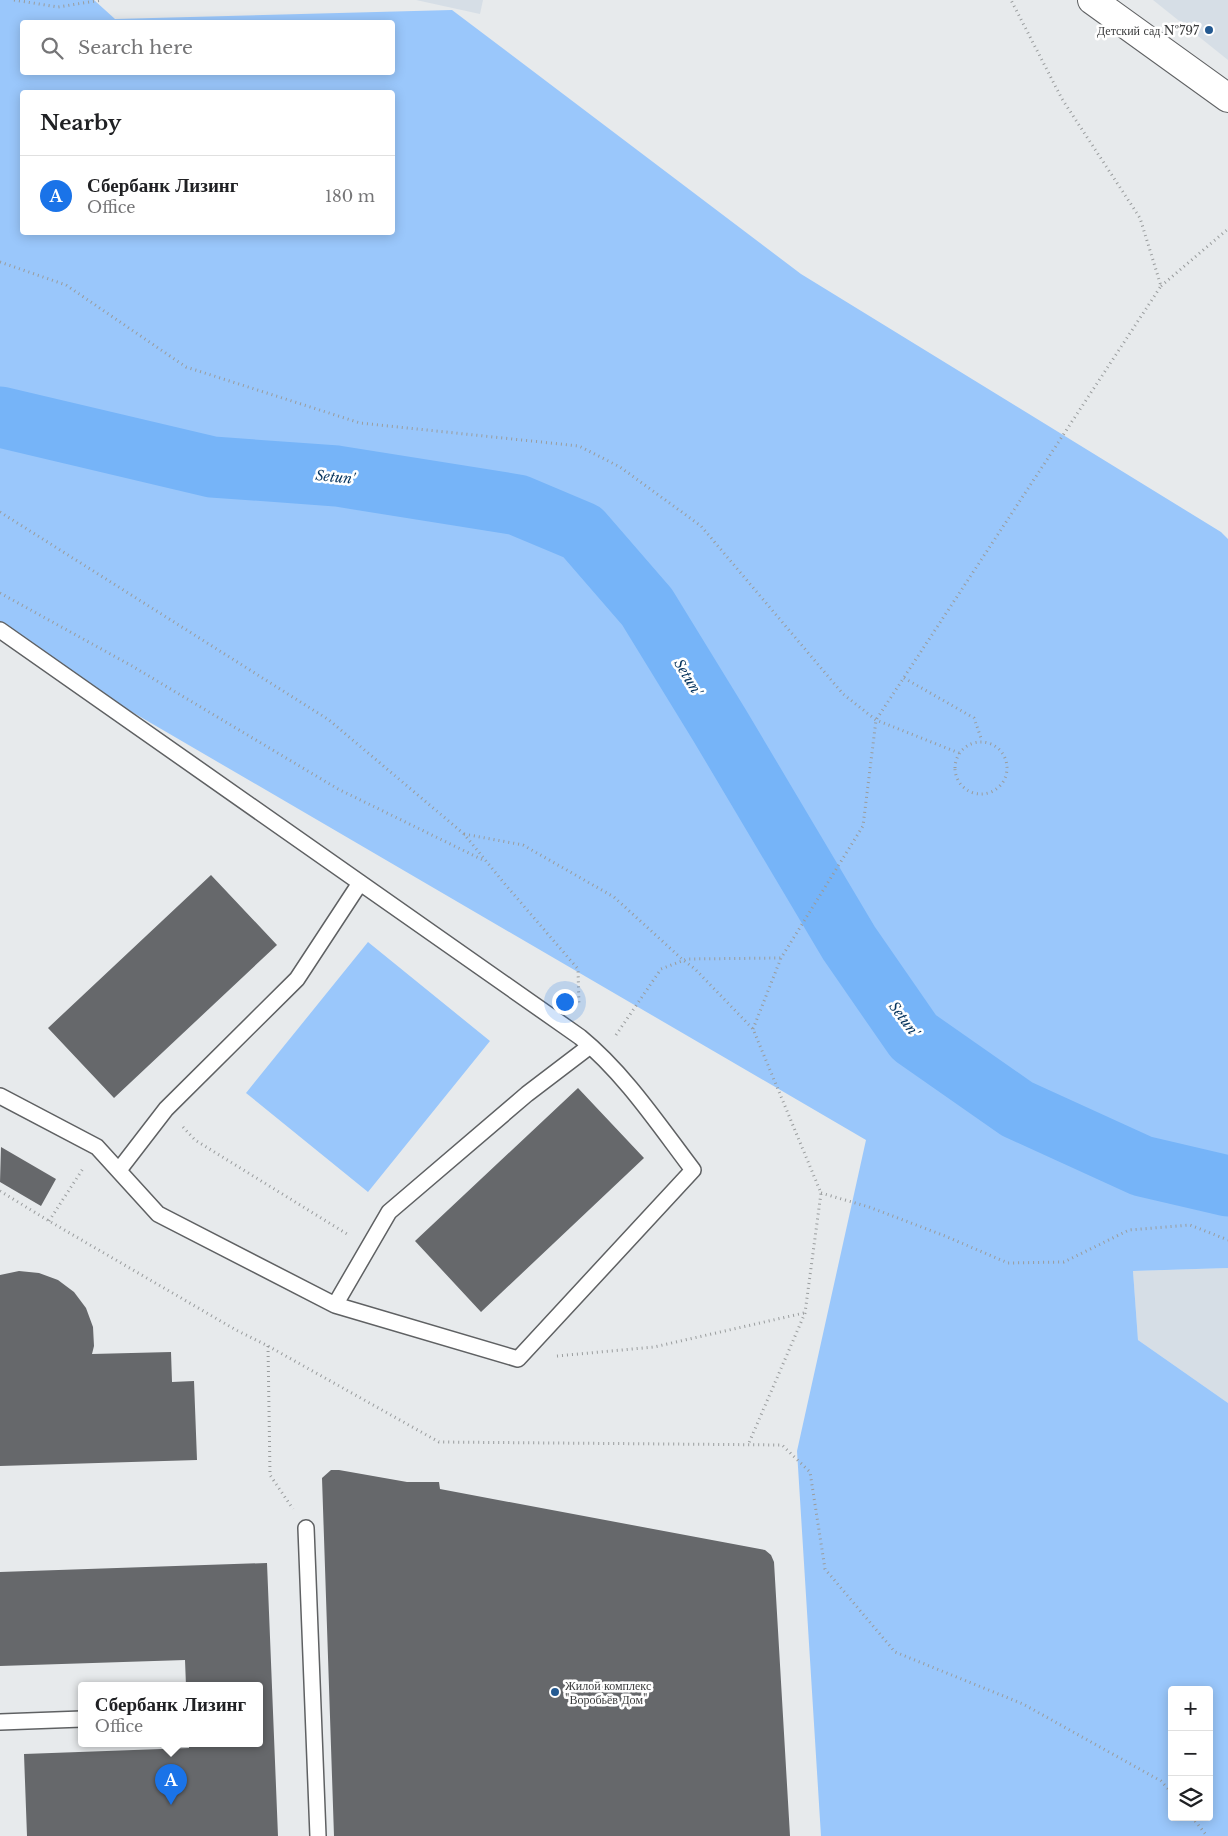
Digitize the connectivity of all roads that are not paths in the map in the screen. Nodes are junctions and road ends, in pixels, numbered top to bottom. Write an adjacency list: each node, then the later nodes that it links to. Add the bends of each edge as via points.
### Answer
1 (1092, 0): 2 (street)
2 (1228, 98)
3 (0, 630): 4 (lane)
4 (360, 883): 5 (lane); 7 (lane, via 297,979 166,1109)
5 (590, 1047): 8 (lane, via 527,1094 390,1212); 8 (lane, via 623,1079 693,1170 518,1359)
6 (0, 1096): 7 (lane, via 97,1147)
7 (119, 1170): 8 (lane, via 158,1214)
8 (335, 1305)
9 (306, 1528): 12 (lane)
10 (78, 1719): 11 (lane)
11 (0, 1722)
12 (318, 1836)

